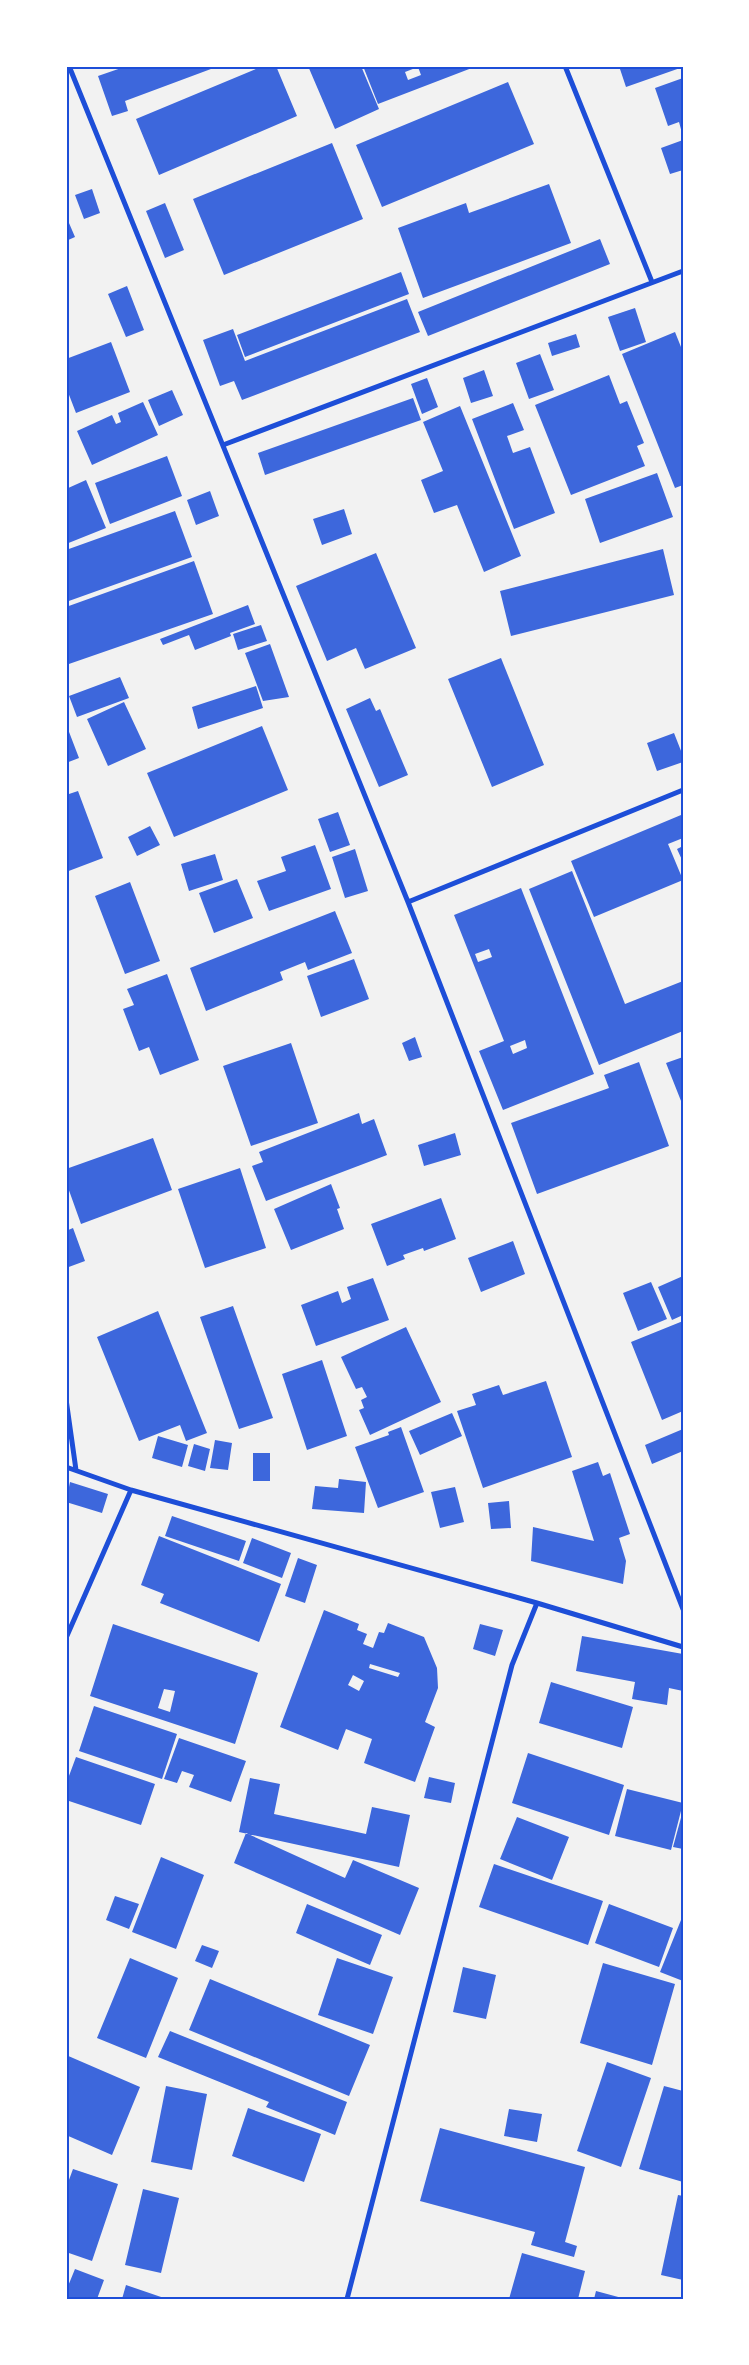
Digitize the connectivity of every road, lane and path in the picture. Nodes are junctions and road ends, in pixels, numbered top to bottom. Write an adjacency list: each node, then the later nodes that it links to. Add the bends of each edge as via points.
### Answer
1 (69, 66): 5 (street)
2 (565, 66): 4 (street)
3 (683, 271): 4 (street)
4 (652, 282): 5 (street)
5 (223, 445): 7 (street)
6 (683, 790): 7 (street)
7 (408, 902): 13 (street)
8 (66, 1399): 10 (street)
9 (66, 1467): 10 (street)
10 (76, 1470): 11 (street)
11 (131, 1490): 12 (street); 14 (street)
12 (537, 1603): 15 (street); 16 (street, via 512,1665)
13 (683, 1609)
14 (66, 1638)
15 (683, 1646)
16 (347, 2299)

